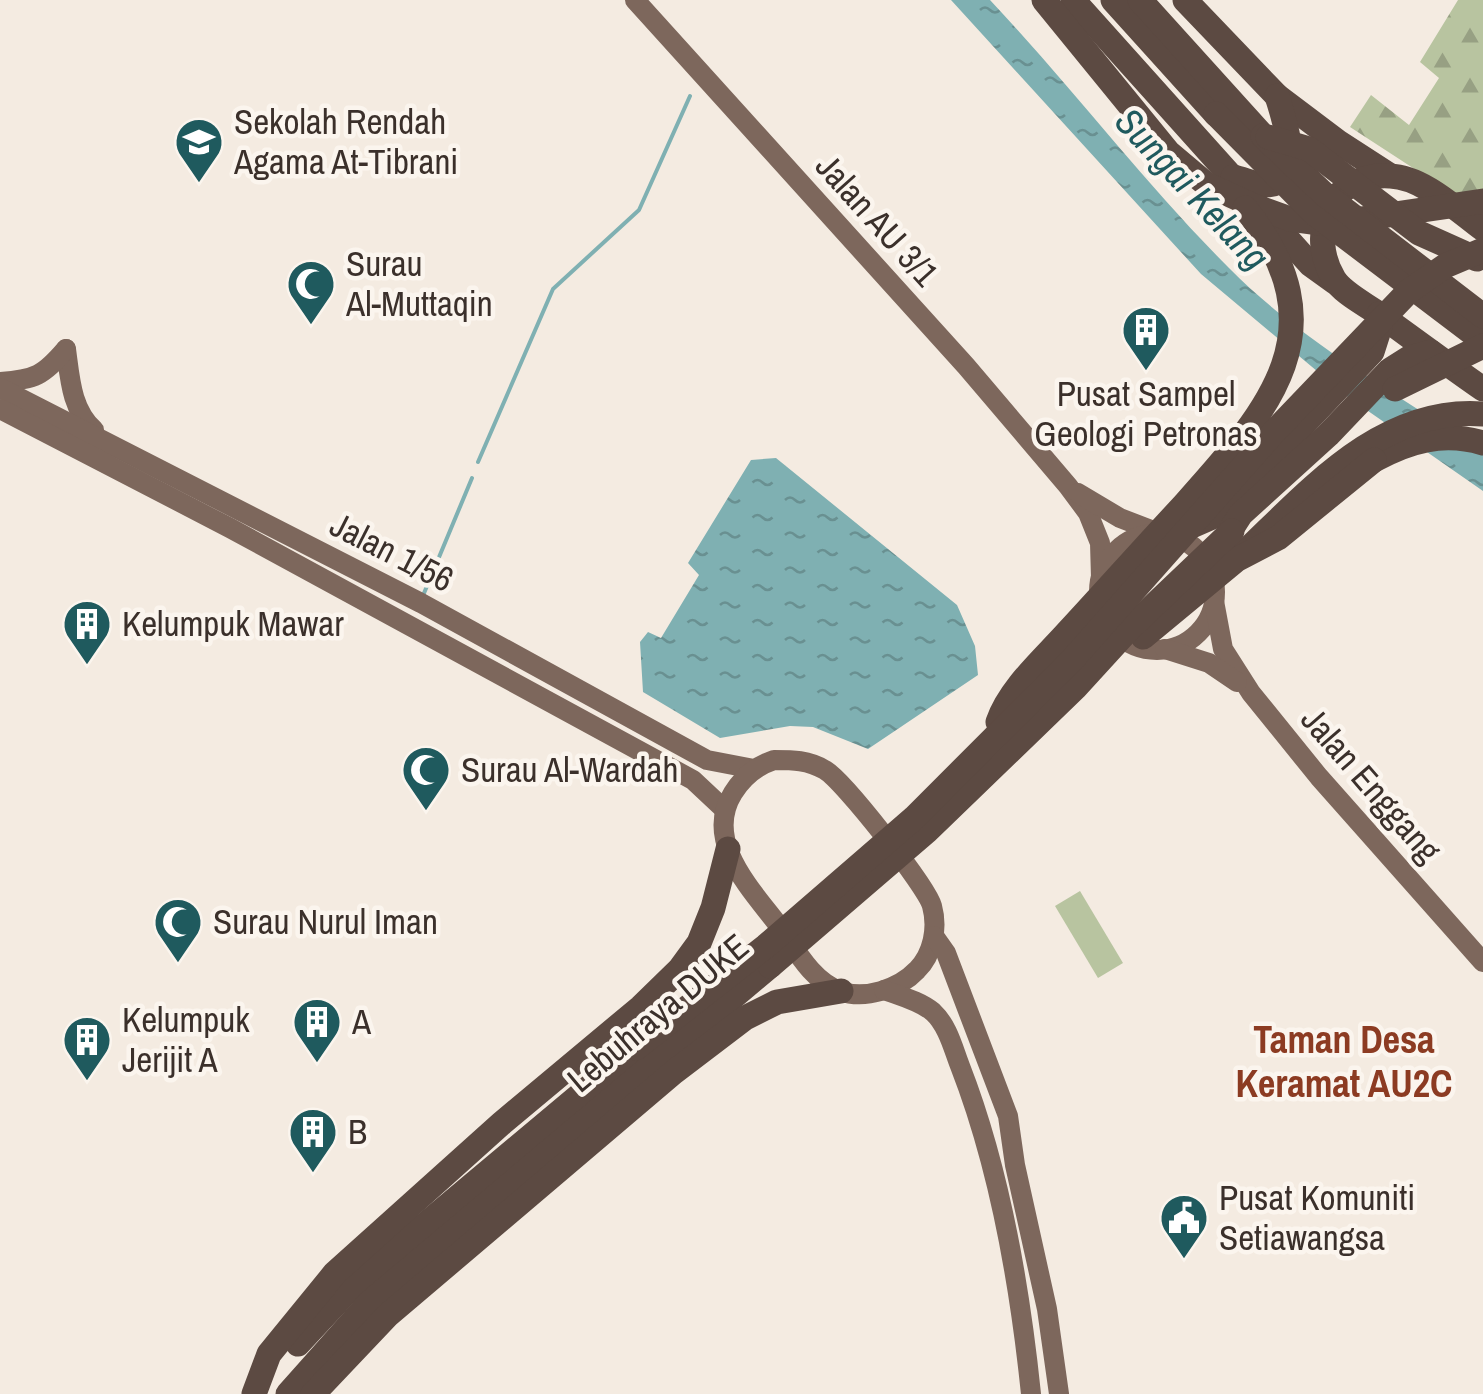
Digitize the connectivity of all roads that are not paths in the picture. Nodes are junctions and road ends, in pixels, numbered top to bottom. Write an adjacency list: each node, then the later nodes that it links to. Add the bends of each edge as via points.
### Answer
1 (635, 0): 29 (main road, Jalan AU 3/1)
2 (1044, 0): 12 (highway, bridge, via 1168,152 1206,184 1254,206 1327,224)
3 (1074, 0): 8 (highway)
4 (1113, 0): 19 (highway, bridge, via 1314,214)
5 (1140, 0): 9 (highway)
6 (1185, 0): 7 (highway)
7 (1277, 96): 10 (highway); 11 (highway, via 1290,164 1275,183)
8 (1190, 132): 11 (highway); 37 (highway, bridge, via 1269,238 1285,273 1290,346 1280,380 1234,449 1003,706)
9 (1264, 136): 15 (highway, bridge, via 1309,148 1419,233); 18 (highway, bridge, via 1324,194)
10 (1390, 176): 13 (highway, via 1416,183); 16 (highway, via 1345,189 1328,209 1322,251)
11 (1233, 177): 16 (highway, via 1310,264)
12 (1483, 201)
13 (1483, 229)
14 (1483, 250): 37 (highway, Lebuhraya DUKE, bridge, via 1409,291)
15 (1483, 262)
16 (1336, 283): 17 (highway)
17 (1379, 314): 20 (highway); 21 (highway)
18 (1483, 316)
19 (1483, 343): 35 (highway, bridge, via 1361,411)
20 (1431, 352): 21 (highway); 23 (highway)
21 (1382, 361): 26 (highway)
22 (0, 385): 27 (main road, Jalan 1/56); 27 (main road, via 34,378 66,349 76,403 85,422)
23 (1483, 389)
24 (0, 408): 39 (main road, Jalan 1/56, via 693,780)
25 (1483, 414): 31 (highway, bridge, via 1447,414 1377,437)
26 (1319, 426): 30 (highway, via 1219,514); 33 (highway, via 1223,538)
27 (108, 442): 38 (main road, Jalan 1/56, via 707,760)
28 (1483, 443): 31 (highway, bridge, via 1446,437 1395,448 1278,538)
29 (1068, 486): 30 (main road, Jalan AU 3/1, via 1120,518); 32 (main road, Jalan AU 3/1, via 1100,543)
30 (1164, 534): 32 (main road, via 1117,550); 33 (main road, via 1202,555)
31 (1236, 560): 35 (highway, bridge)
32 (1101, 578): 34 (main road, via 1104,615 1114,631 1146,649)
33 (1214, 592): 34 (main road, via 1198,634); 36 (main road, Jalan Enggang, via 1223,649)
34 (1165, 649): 36 (main road, Jalan Enggang, via 1209,663)
35 (1075, 688): 46 (highway, Lebuhraya DUKE, bridge, via 928,831 369,1303)
36 (1251, 693): 42 (main road, Jalan Enggang)
37 (989, 745): 45 (highway, Lebuhraya DUKE, bridge, via 766,946 352,1286)
38 (754, 769): 39 (main road); 41 (main road, via 798,760 837,779 927,893)
39 (725, 810): 40 (main road)
40 (728, 850): 44 (main road, via 811,971); 45 (highway, via 699,943 680,969 335,1273 270,1354)
41 (934, 936): 43 (main road, via 914,974); 49 (main road, via 1008,1116)
42 (1483, 962)
43 (884, 990): 44 (main road); 48 (main road, via 934,1013 982,1124)
44 (840, 991): 47 (highway, via 777,1002 734,1026 388,1315)
45 (255, 1394)
46 (288, 1394)
47 (314, 1394)
48 (1032, 1394)
49 (1059, 1394)

